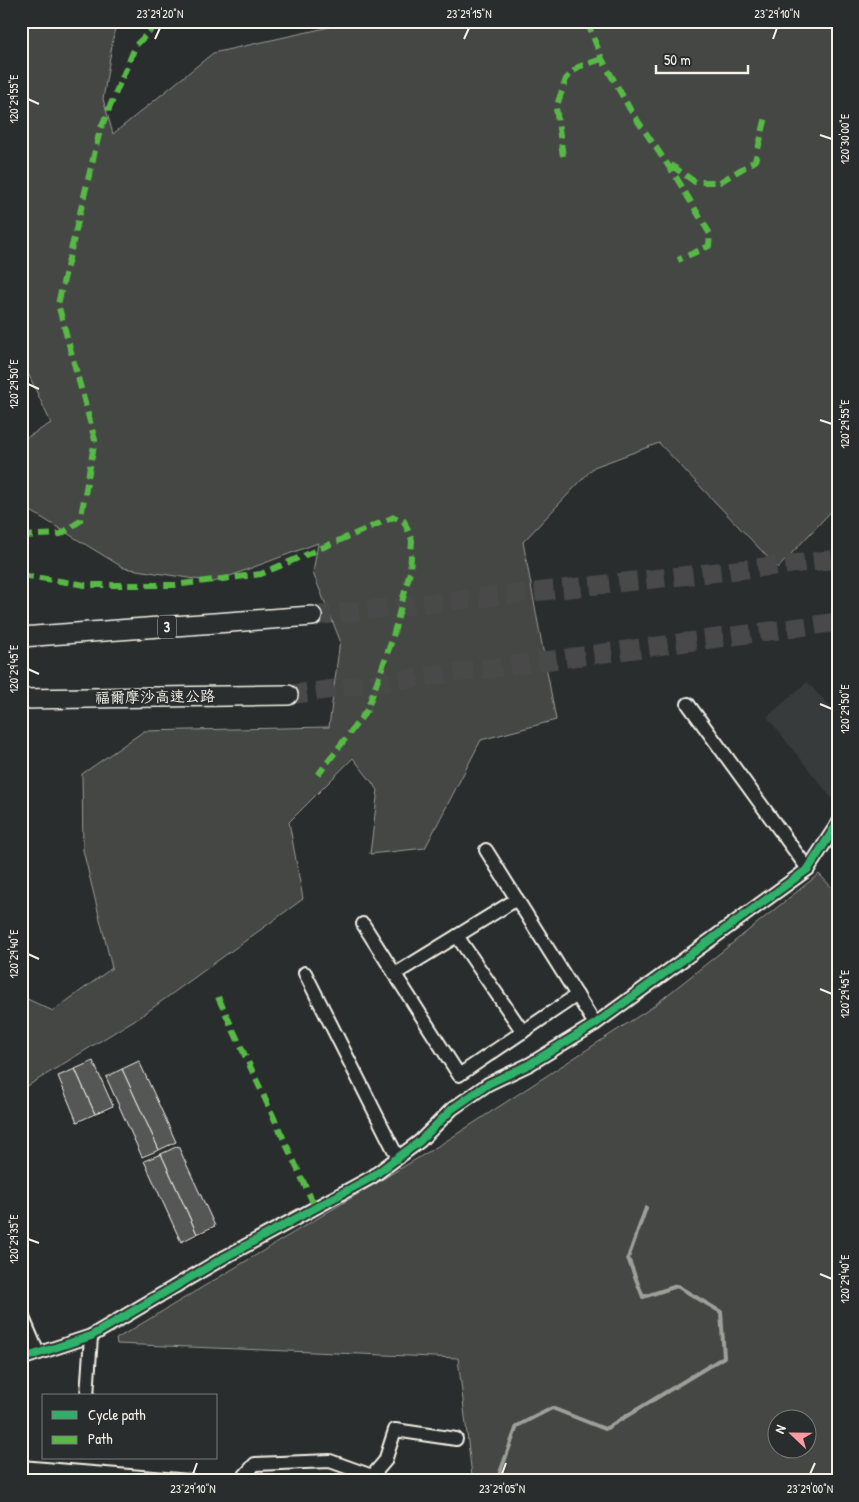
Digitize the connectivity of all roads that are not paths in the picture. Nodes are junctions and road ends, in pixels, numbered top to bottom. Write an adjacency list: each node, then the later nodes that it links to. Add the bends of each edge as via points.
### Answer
1 (312, 616): 2 (highway, 3)
2 (21, 637)
3 (288, 695): 4 (highway, 福爾摩沙高速公路)
4 (21, 699)
5 (688, 704): 8 (street)
6 (838, 823): 8 (street)
7 (486, 850): 9 (street)
8 (808, 869): 15 (street)
9 (517, 899): 11 (street); 14 (street)
10 (363, 924): 13 (street)
11 (456, 936): 13 (street); 16 (street)
12 (305, 973): 17 (street)
13 (395, 974): 16 (street, via 459,1075)
14 (578, 995): 15 (street); 16 (street)
15 (595, 1024): 17 (street, via 530,1064 488,1084 452,1109)
16 (523, 1032)
17 (398, 1158): 19 (street, via 372,1177 225,1257)
18 (21, 1313): 20 (street)
19 (91, 1336): 20 (street); 22 (street)
20 (38, 1354): 21 (street)
21 (21, 1359)
22 (87, 1394)
23 (456, 1439): 27 (street, via 395,1430 384,1461 372,1476 330,1462 254,1464)
24 (21, 1467): 25 (street)
25 (123, 1478): 26 (street)
26 (190, 1481)
27 (240, 1481)

